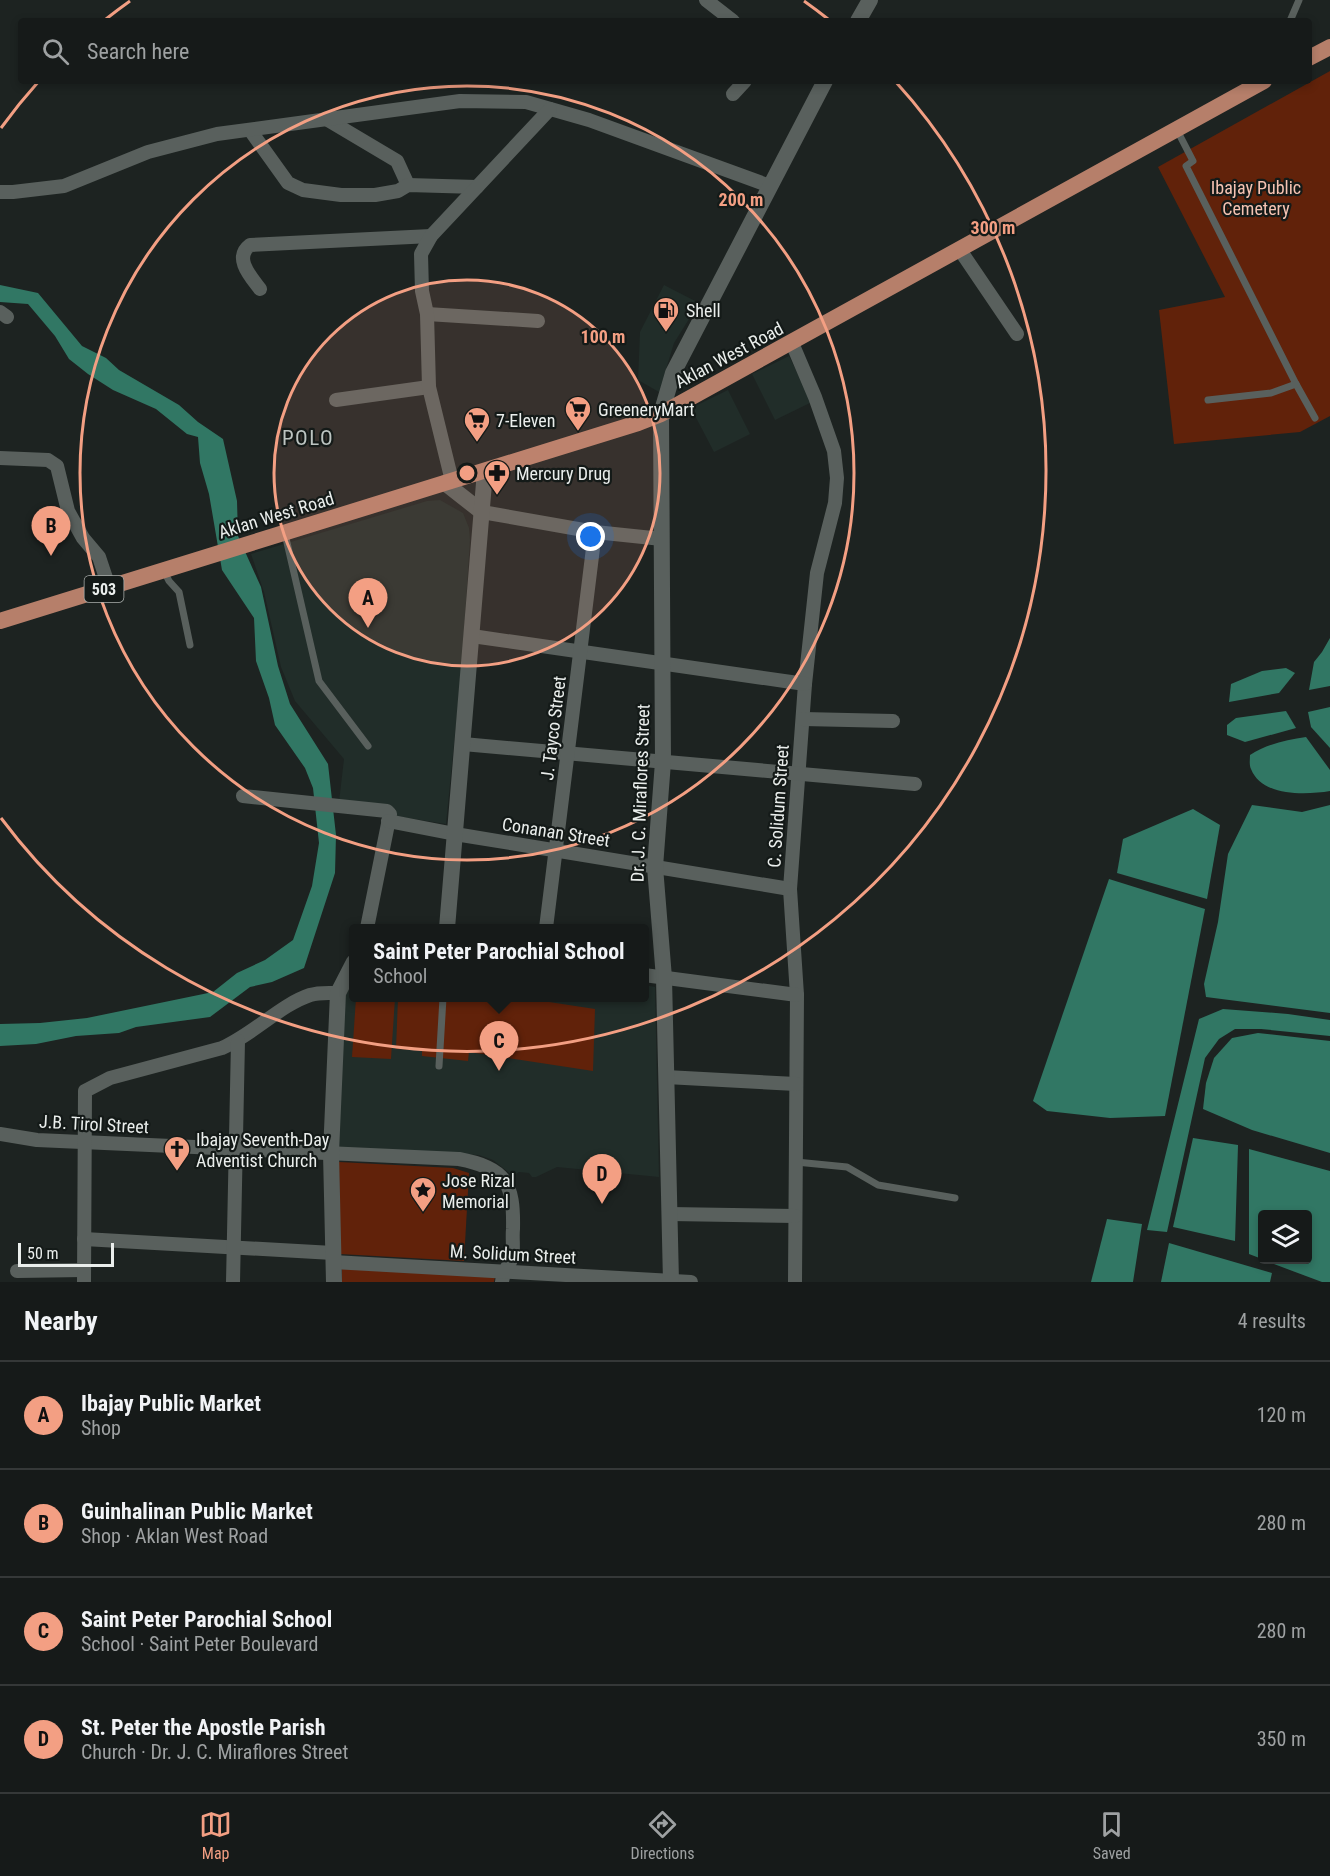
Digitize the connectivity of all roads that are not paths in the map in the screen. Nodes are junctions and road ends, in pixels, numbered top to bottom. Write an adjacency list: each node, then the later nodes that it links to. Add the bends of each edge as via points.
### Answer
1 (706, 0): 4 (street)
2 (870, 0): 5 (street)
3 (1299, 0): 6 (lane)
4 (729, 18)
5 (860, 18)
6 (1291, 18)
7 (1330, 47): 8 (main road)
8 (1312, 56)
9 (742, 84): 12 (street)
10 (822, 84): 18 (street, Dr. J. C. Miraflores Street)
11 (1259, 84): 16 (main road, Aklan West Road / 503)
12 (733, 94)
13 (550, 109): 14 (street, via 526,102 460,101); 18 (street); 19 (street)
14 (328, 120): 15 (street); 17 (street, via 397,161)
15 (250, 130): 17 (street, via 288,183 303,190 375,195); 20 (street, via 217,134 148,152 64,186)
16 (1177, 130): 22 (main road, Aklan West Road / 503); 28 (lane, via 1193,161 1186,166)
17 (408, 185): 19 (street)
18 (770, 186): 32 (street, Dr. J. C. Miraflores Street, via 673,373)
19 (477, 187): 21 (street)
20 (0, 192)
21 (431, 237): 23 (street, via 250,245 243,256 245,269); 24 (street, via 421,254)
22 (960, 250): 26 (street); 27 (main road, Aklan West Road / 503)
23 (260, 289)
24 (427, 314): 25 (street); 29 (street)
25 (538, 321)
26 (1017, 334)
27 (792, 343): 32 (main road, Aklan West Road / 503); 48 (street, C. Solidum Street, via 834,451 837,478 835,503 817,573)
28 (1296, 384): 31 (lane, via 1271,393); 33 (lane)
29 (429, 387): 30 (street); 36 (street)
30 (336, 400)
31 (1208, 400)
32 (661, 414): 35 (main road, Aklan West Road / 503); 40 (street, Dr. J. C. Miraflores Street)
33 (1315, 418)
34 (0, 458): 42 (street, via 48,460 57,466 68,511 99,557)
35 (485, 471): 36 (main road, Aklan West Road / 503); 37 (street)
36 (448, 482): 37 (street); 39 (main road, Aklan West Road / 503)
37 (482, 512): 38 (street); 44 (street)
38 (596, 531): 40 (street); 46 (street, J. Tayco Street)
39 (285, 533): 41 (main road, Aklan West Road / 503); 52 (lane, via 319,681)
40 (662, 539): 47 (street, Dr. J. C. Miraflores Street)
41 (164, 571): 42 (main road, Aklan West Road / 503); 45 (lane, via 178,592)
42 (109, 587): 43 (main road, Aklan West Road / 503)
43 (0, 621)
44 (472, 636): 46 (street); 51 (street)
45 (190, 645)
46 (580, 651): 47 (street); 53 (street, J. Tayco Street)
47 (662, 663): 48 (street); 54 (street, Dr. J. C. Miraflores Street)
48 (805, 684): 49 (street, C. Solidum Street)
49 (803, 719): 50 (street); 55 (street, C. Solidum Street)
50 (893, 721)
51 (463, 744): 53 (street); 59 (street)
52 (368, 746)
53 (568, 753): 54 (street); 60 (street, J. Tayco Street)
54 (663, 762): 55 (street); 61 (street, Dr. J. C. Miraflores Street)
55 (799, 774): 56 (street); 62 (street, C. Solidum Street)
56 (915, 784)
57 (243, 796): 58 (street, Conanan Street, via 387,811)
58 (388, 821): 59 (street, Conanan Street); 63 (street)
59 (455, 834): 60 (street, Conanan Street); 64 (street)
60 (556, 851): 61 (street, Conanan Street); 65 (street, J. Tayco Street)
61 (655, 867): 62 (street, Conanan Street); 68 (street, Dr. J. C. Miraflores Street)
62 (790, 889): 70 (street, C. Solidum Street)
63 (368, 924)
64 (447, 924)
65 (547, 924)
66 (349, 972): 69 (street)
67 (649, 976): 68 (street)
68 (664, 978): 70 (street); 74 (street, Dr. J. C. Miraflores Street)
69 (338, 993): 72 (street, via 312,994 295,1002); 79 (street)
70 (797, 995): 75 (street, C. Solidum Street)
71 (443, 1002): 73 (lane)
72 (238, 1041): 77 (street, via 110,1078 86,1091); 78 (street)
73 (439, 1066)
74 (666, 1077): 75 (street); 82 (street, Dr. J. C. Miraflores Street)
75 (796, 1084): 80 (street, C. Solidum Street)
76 (0, 1134): 77 (street, J.B. Tirol Street)
77 (85, 1143): 78 (street, J.B. Tirol Street); 84 (street)
78 (236, 1149): 79 (street, J.B. Tirol Street); 85 (street)
79 (331, 1154): 86 (street); 87 (street, J.B. Tirol Street, via 459,1159 492,1170 508,1184 511,1194)
80 (796, 1162): 81 (lane, via 847,1167 878,1185); 83 (street, C. Solidum Street)
81 (955, 1198)
82 (670, 1215): 83 (street); 92 (street, Dr. J. C. Miraflores Street)
83 (795, 1216): 96 (street, C. Solidum Street)
84 (84, 1239): 85 (street, M. Solidum Street); 89 (street)
85 (234, 1248): 86 (street, M. Solidum Street); 93 (street)
86 (333, 1258): 90 (street, M. Solidum Street); 94 (street)
87 (512, 1258): 90 (street); 91 (street)
88 (17, 1271): 89 (street)
89 (84, 1276)
90 (502, 1277): 91 (street, M. Solidum Street)
91 (521, 1277): 92 (street, M. Solidum Street)
92 (671, 1281): 95 (street, M. Solidum Street)
93 (233, 1282)
94 (334, 1282)
95 (691, 1282)
96 (795, 1282)

